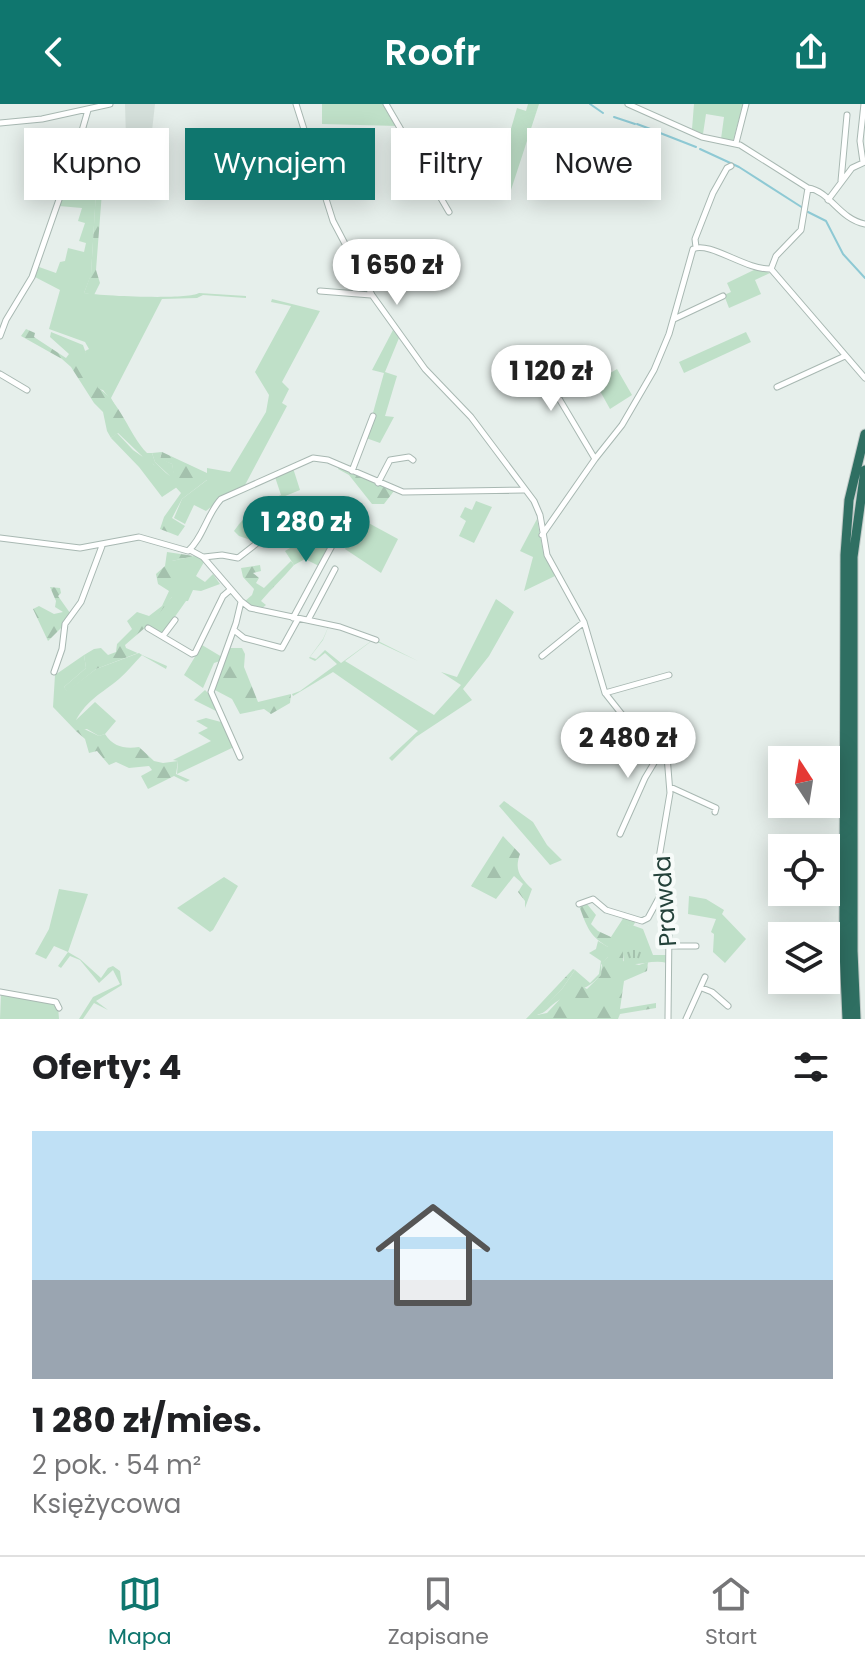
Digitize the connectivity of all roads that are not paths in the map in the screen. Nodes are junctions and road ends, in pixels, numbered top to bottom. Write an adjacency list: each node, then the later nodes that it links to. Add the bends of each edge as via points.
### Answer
1 (107, 104): 7 (street)
2 (296, 104): 23 (street, via 335,228)
3 (386, 104): 18 (street)
4 (628, 104): 11 (street, via 702,137)
5 (746, 104): 11 (street)
6 (864, 104): 12 (street)
7 (88, 110): 9 (street); 10 (street)
8 (847, 115): 14 (street)
9 (0, 123)
10 (82, 128)
11 (736, 143): 15 (street)
12 (864, 162): 14 (street)
13 (731, 166): 20 (street, via 713,193)
14 (841, 181): 17 (street)
15 (808, 188): 17 (street); 21 (street, via 801,230)
16 (58, 200): 26 (street, via 32,277)
17 (828, 200): 19 (street, via 852,221)
18 (449, 212)
19 (865, 224)
20 (696, 247): 21 (street); 25 (street)
21 (771, 269): 27 (street)
22 (320, 291): 23 (street)
23 (372, 295): 40 (street)
24 (723, 296): 25 (street)
25 (673, 319): 35 (street, via 654,370)
26 (0, 336)
27 (845, 356): 29 (street); 31 (street)
28 (0, 374): 32 (street)
29 (865, 378)
30 (551, 385): 35 (street)
31 (777, 387)
32 (27, 390)
33 (373, 416): 38 (street)
34 (865, 434): 61 (highway, via 849,500)
35 (595, 459): 43 (street)
36 (413, 460): 39 (street, via 390,460)
37 (865, 470): 61 (highway, via 853,557)
38 (352, 471): 39 (street); 47 (street, via 313,458 231,494 215,505)
39 (378, 483): 40 (street, via 403,492)
40 (524, 490): 43 (street, via 539,510)
41 (283, 523): 49 (street, via 238,558)
42 (346, 533): 53 (street, via 334,542)
43 (542, 535): 56 (street, via 551,565)
44 (0, 538): 46 (street)
45 (102, 545): 46 (street); 47 (street, via 139,537); 48 (street)
46 (93, 547): 48 (street)
47 (190, 550): 49 (street)
48 (99, 554): 63 (street, via 81,602 65,624)
49 (203, 557): 51 (street)
50 (335, 569): 55 (street)
51 (230, 590): 52 (street); 59 (street, via 195,653)
52 (241, 601): 53 (street, via 256,610); 58 (street)
53 (296, 618): 55 (street); 58 (street, via 282,648)
54 (175, 620): 59 (street)
55 (308, 620): 60 (street)
56 (584, 622): 62 (street); 65 (street)
57 (148, 628): 59 (street)
58 (234, 630): 68 (street, via 211,692)
59 (163, 636)
60 (376, 640)
61 (849, 646): 83 (highway); 84 (highway)
62 (542, 656)
63 (54, 672)
64 (669, 675): 65 (street)
65 (605, 693): 66 (street, via 624,717)
66 (663, 748): 67 (street); 69 (street, Prawda); 71 (street)
67 (672, 748)
68 (240, 757)
69 (670, 787): 70 (street); 72 (street, Prawda, via 659,858)
70 (715, 812)
71 (620, 834)
72 (665, 893): 73 (street, via 642,921 606,910 593,899); 74 (street, Prawda)
73 (579, 904)
74 (669, 946): 75 (street); 81 (street, Prawda)
75 (696, 946)
76 (705, 977): 77 (street)
77 (702, 988): 79 (street); 82 (street)
78 (0, 992): 80 (street, via 45,998)
79 (728, 1006)
80 (59, 1008)
81 (668, 1019)
82 (686, 1019)
83 (847, 1019)
84 (856, 1019)

